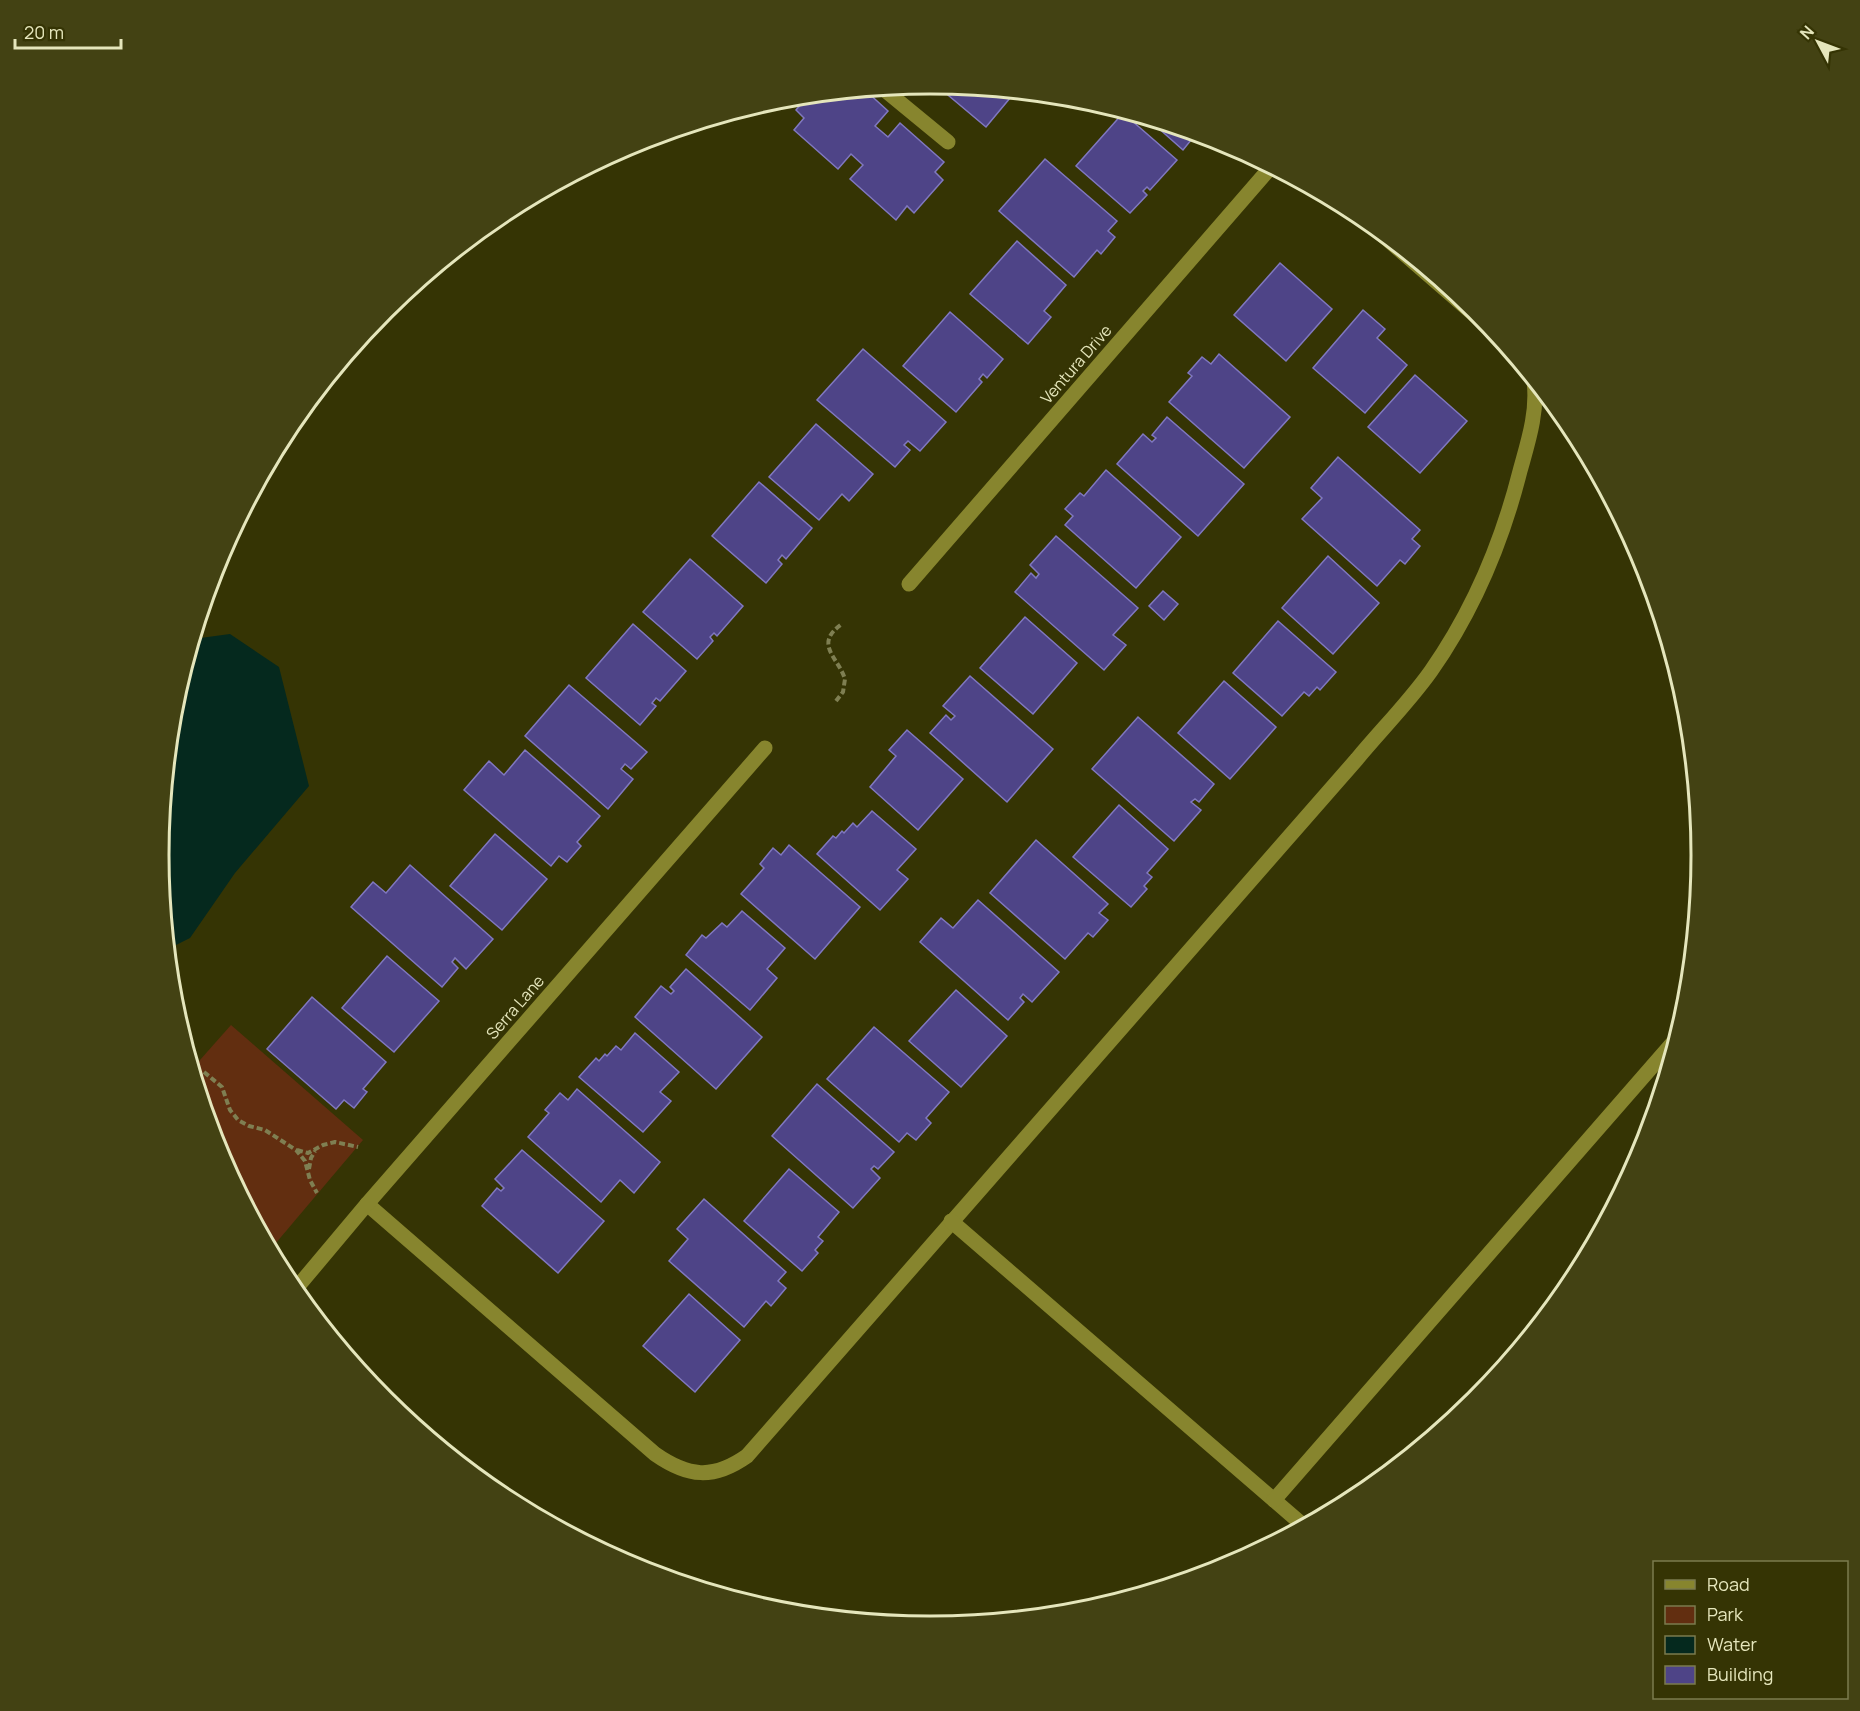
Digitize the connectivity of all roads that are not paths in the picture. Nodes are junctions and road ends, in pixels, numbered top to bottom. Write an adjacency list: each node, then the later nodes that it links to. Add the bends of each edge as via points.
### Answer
1 (894, 95): 2 (street)
2 (948, 142)
3 (1266, 173): 5 (street, Ventura Drive)
4 (1535, 393): 9 (street, via 1532,427 1511,509 1472,603 1430,672)
5 (909, 584)
6 (765, 748): 8 (street, Serra Lane)
7 (1665, 1052): 11 (street)
8 (367, 1204): 9 (street, via 655,1454 684,1471 701,1473 719,1471 747,1456); 10 (street, Serra Lane)
9 (951, 1221): 11 (street)
10 (301, 1283)
11 (1274, 1500): 12 (street)
12 (1298, 1521)

